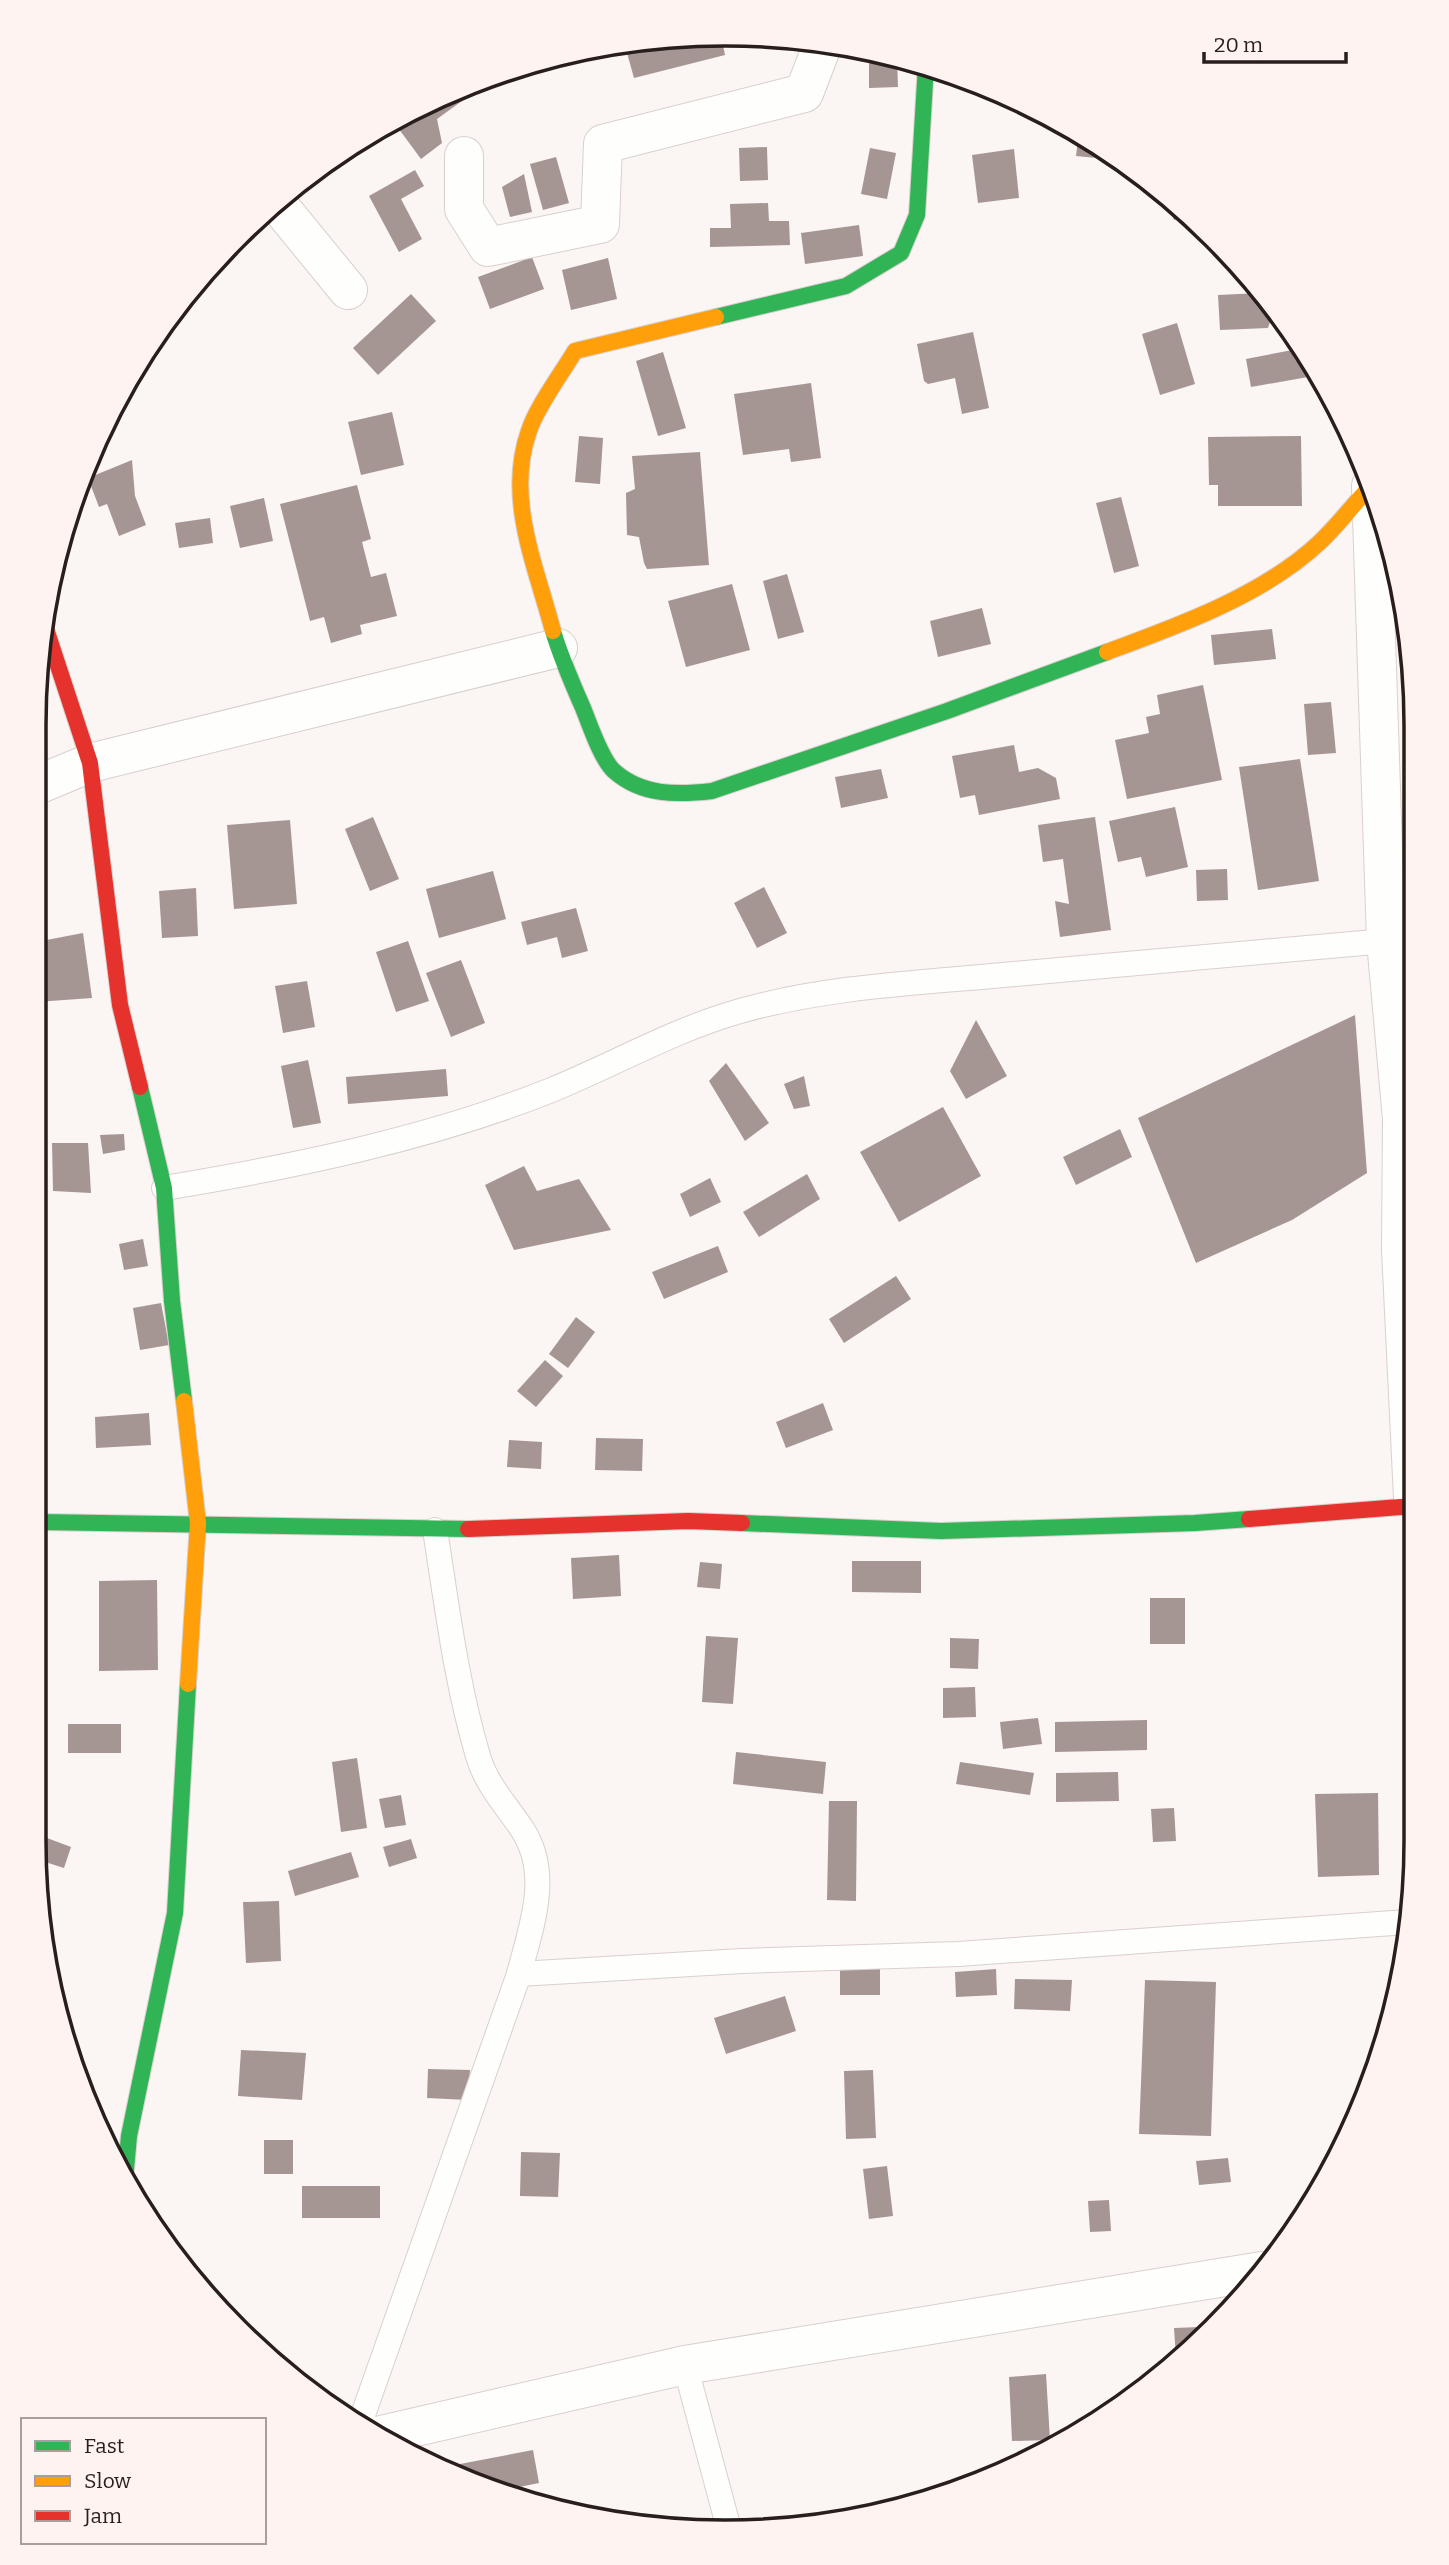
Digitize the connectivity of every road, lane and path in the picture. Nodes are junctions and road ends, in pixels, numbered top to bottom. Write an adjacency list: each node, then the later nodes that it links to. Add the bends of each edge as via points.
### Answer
1 (820, 52): 3 (street, via 804,93 603,145 600,224 488,247 464,209)
2 (925, 77): 9 (street, via 917,215 901,253 846,286 575,351 529,429 519,471 520,509)
3 (464, 156)
4 (282, 210): 5 (street)
5 (348, 290)
6 (1362, 494): 9 (street, via 1319,543 1271,580 1200,615 947,711 712,791 676,795 642,788 614,770)
7 (1371, 520): 12 (street)
8 (51, 640): 10 (street)
9 (558, 648): 10 (street)
10 (90, 763): 11 (street); 15 (street, via 120,1005)
11 (46, 781)
12 (1386, 941): 13 (street); 15 (lane, via 799,997 739,1011 679,1033 548,1091 454,1124 274,1170)
13 (1404, 1092)
14 (1404, 1183): 16 (street)
15 (164, 1188): 19 (street)
16 (1404, 1311)
17 (1404, 1507): 20 (street, via 1195,1523 941,1531 688,1521)
18 (46, 1522): 19 (street)
19 (198, 1522): 20 (street); 23 (street, via 175,1913)
20 (435, 1530): 22 (lane, via 460,1695 479,1760 524,1832 536,1868 537,1905)
21 (1399, 1923): 22 (lane, via 958,1954)
22 (519, 1974): 26 (lane)
23 (127, 2162)
24 (1246, 2275): 25 (street)
25 (685, 2365): 27 (street); 28 (lane)
26 (363, 2415)
27 (392, 2433)
28 (727, 2520)

